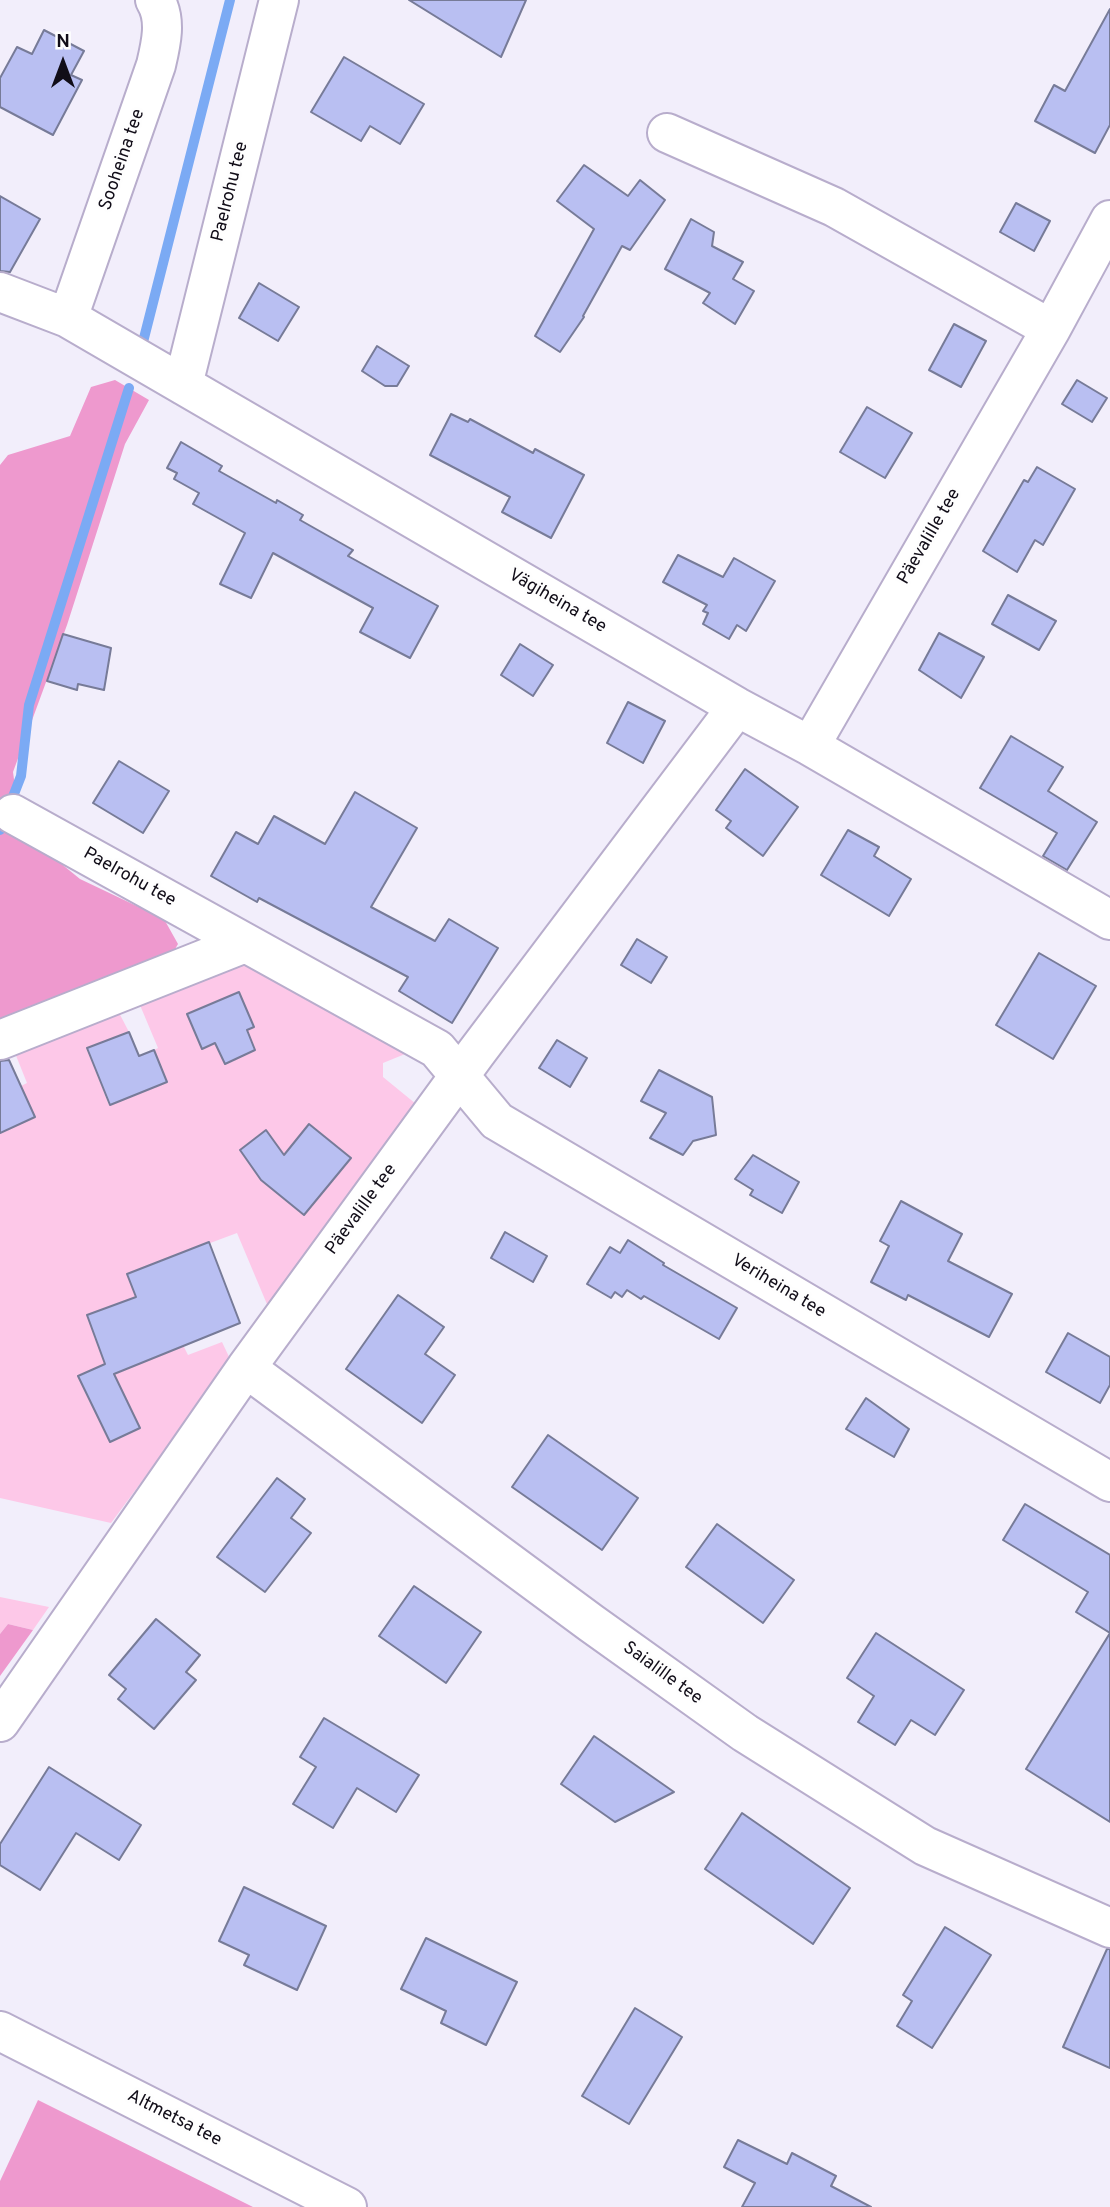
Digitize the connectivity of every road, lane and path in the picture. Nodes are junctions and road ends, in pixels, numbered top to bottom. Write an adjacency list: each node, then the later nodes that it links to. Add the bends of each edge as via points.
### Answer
1 (155, 0): 6 (street, Sooheina tee, via 160,7 162,40 156,65)
2 (279, 0): 8 (street, Paelrohu tee)
3 (667, 133): 7 (street, via 834,207)
4 (1110, 220): 7 (street, Päevalille tee)
5 (0, 292): 6 (street, Vägiheina tee)
6 (68, 318): 8 (street, Vägiheina tee)
7 (1051, 329): 10 (street, Päevalille tee)
8 (183, 385): 9 (street, Vägiheina tee)
9 (737, 707): 10 (street, Vägiheina tee); 15 (street, Päevalille tee)
10 (810, 746): 12 (street, Vägiheina tee)
11 (13, 814): 13 (street, Paelrohu tee)
12 (1110, 920)
13 (245, 943): 14 (street); 15 (street, Paelrohu tee, via 437,1049)
14 (0, 1040)
15 (459, 1077): 16 (street, Päevalille tee); 17 (street, Veriheina tee, via 497,1121)
16 (246, 1368): 18 (street, Päevalille tee); 19 (street, Saialille tee, via 745,1733 925,1846)
17 (1110, 1482)
18 (0, 1722)
19 (1110, 1928)
20 (0, 2031): 21 (street, Altmetsa tee)
21 (347, 2207)

